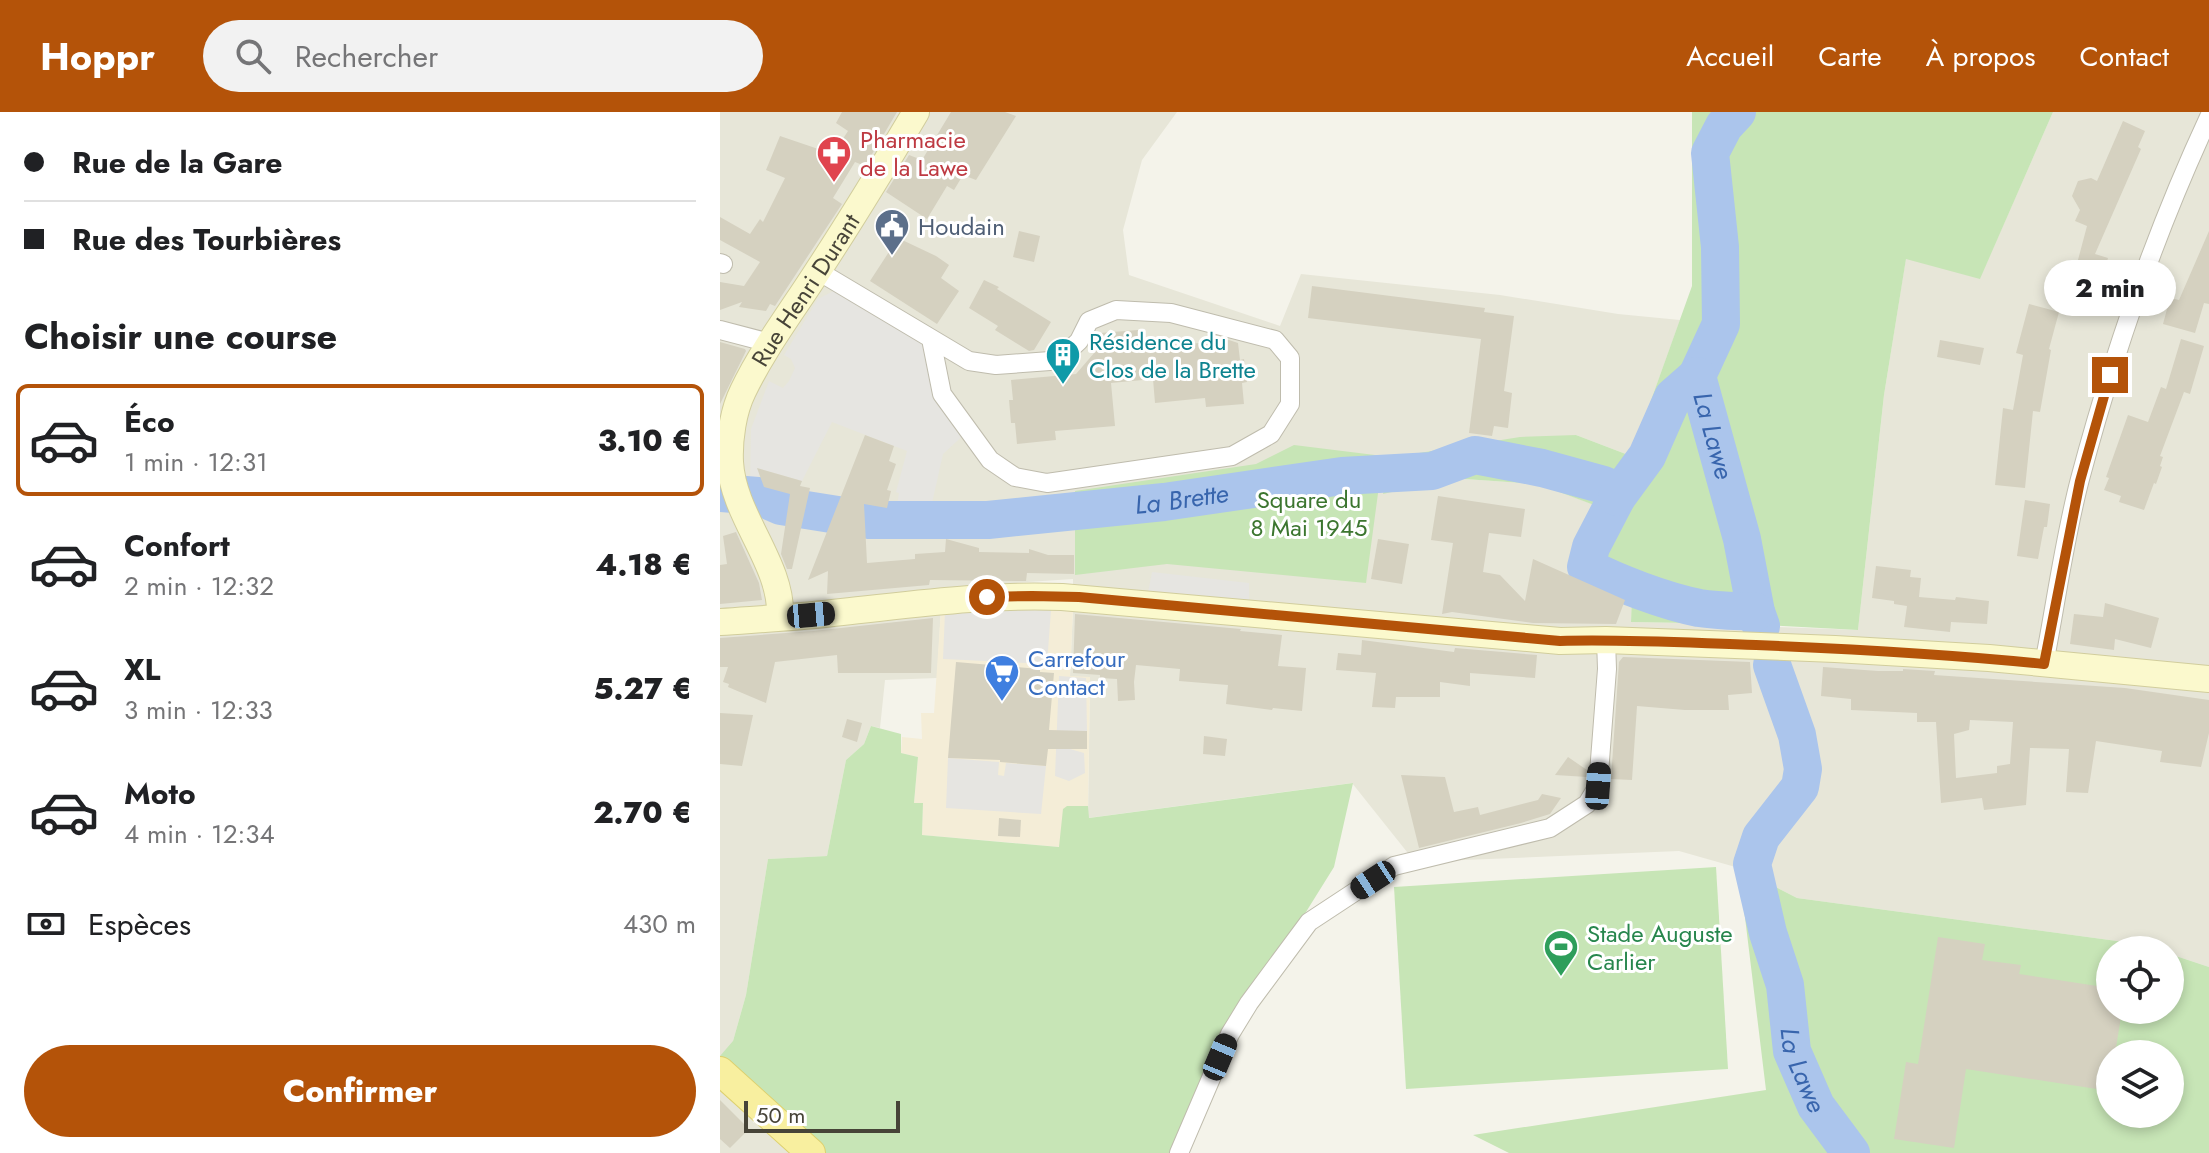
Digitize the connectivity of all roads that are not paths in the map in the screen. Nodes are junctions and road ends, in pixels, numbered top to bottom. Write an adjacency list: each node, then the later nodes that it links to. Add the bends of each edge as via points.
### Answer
1 (916, 112): 3 (main road, Rue Henri Durant)
2 (2208, 122): 10 (street, via 2152,249 2110,375 2080,481)
3 (818, 271): 5 (street); 6 (main road, Rue Henri Durant)
4 (720, 330): 6 (street)
5 (931, 339): 5 (street, via 942,394 990,460 1015,477 1047,483 1232,456 1271,434 1290,404 1290,358 1275,340 1171,313 1116,310 1089,321 1079,341 1050,361 969,361)
6 (770, 343): 7 (main road, Rue Henri Durant, via 741,393 730,462 737,493 773,580)
7 (780, 617): 8 (main road); 9 (main road, via 1032,596 1560,641)
8 (720, 622)
9 (1606, 640): 10 (main road); 14 (street, via 1598,786 1587,804 1550,828 1394,866 1309,922 1230,1034)
10 (2044, 664): 11 (main road)
11 (2209, 679)
12 (720, 1071): 13 (main road)
13 (811, 1153)
14 (1179, 1153)

